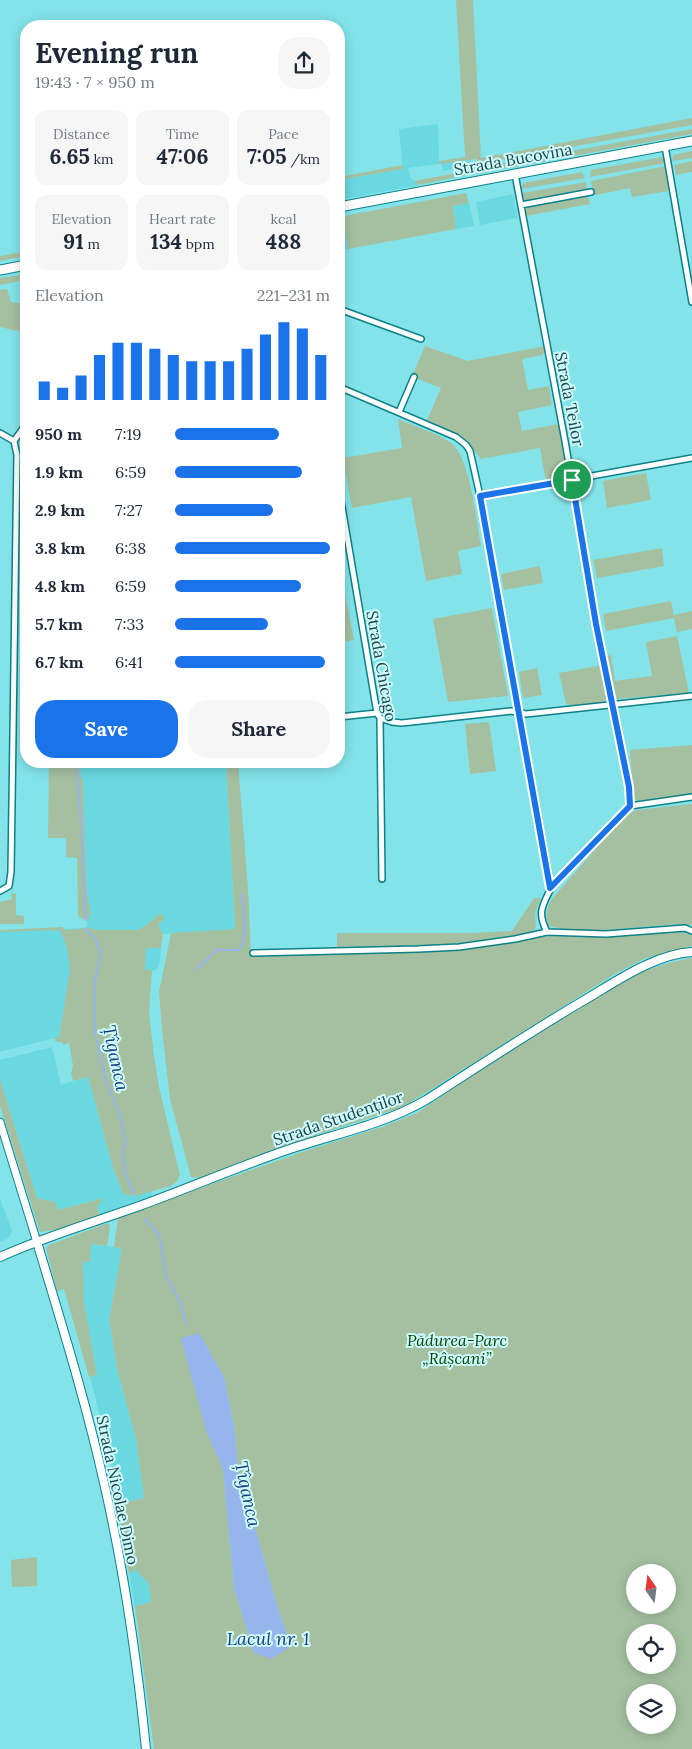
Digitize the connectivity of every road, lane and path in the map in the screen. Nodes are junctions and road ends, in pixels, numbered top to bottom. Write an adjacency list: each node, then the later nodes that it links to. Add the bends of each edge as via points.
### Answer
1 (692, 141): 2 (main road, Strada Bucovina)
2 (665, 146): 3 (main road, Strada Bucovina); 9 (street)
3 (516, 174): 5 (street, Strada Teilor); 6 (main road, Strada Bucovina)
4 (591, 192): 5 (street)
5 (521, 205): 19 (street, Strada Teilor)
6 (345, 206)
7 (20, 266): 8 (main road)
8 (0, 270)
9 (692, 302)
10 (345, 311): 11 (street)
11 (421, 339)
12 (414, 377): 14 (street)
13 (345, 389): 14 (street)
14 (400, 412): 20 (street, via 456,437 466,445 472,456)
15 (20, 432): 17 (street)
16 (0, 433): 17 (street)
17 (14, 441): 31 (street, via 17,464 11,872 9,886)
18 (692, 458): 19 (street)
19 (572, 480): 20 (street); 23 (street, Strada Teilor)
20 (480, 496): 24 (street)
21 (345, 524): 25 (street, Strada Chicago)
22 (692, 696): 23 (street)
23 (613, 704): 24 (street, via 526,714); 28 (street, Strada Teilor)
24 (519, 712): 25 (street, via 402,723); 30 (street)
25 (378, 716): 26 (street); 29 (street, Strada Chicago)
26 (345, 717)
27 (692, 798): 28 (street)
28 (630, 806): 30 (street)
29 (382, 879)
30 (550, 888): 33 (street, via 540,918)
31 (0, 891)
32 (692, 930): 33 (street, via 606,934)
33 (546, 932): 35 (street, via 515,939 418,949)
34 (692, 952): 37 (main road, Strada Studenților, via 648,964 624,976 403,1112 286,1150)
35 (253, 953)
36 (0, 1122): 37 (street)
37 (37, 1242): 38 (main road, Strada Studenților); 39 (main road, Strada Nicolae Dimo, via 105,1484 132,1640)
38 (0, 1257)
39 (146, 1749)

